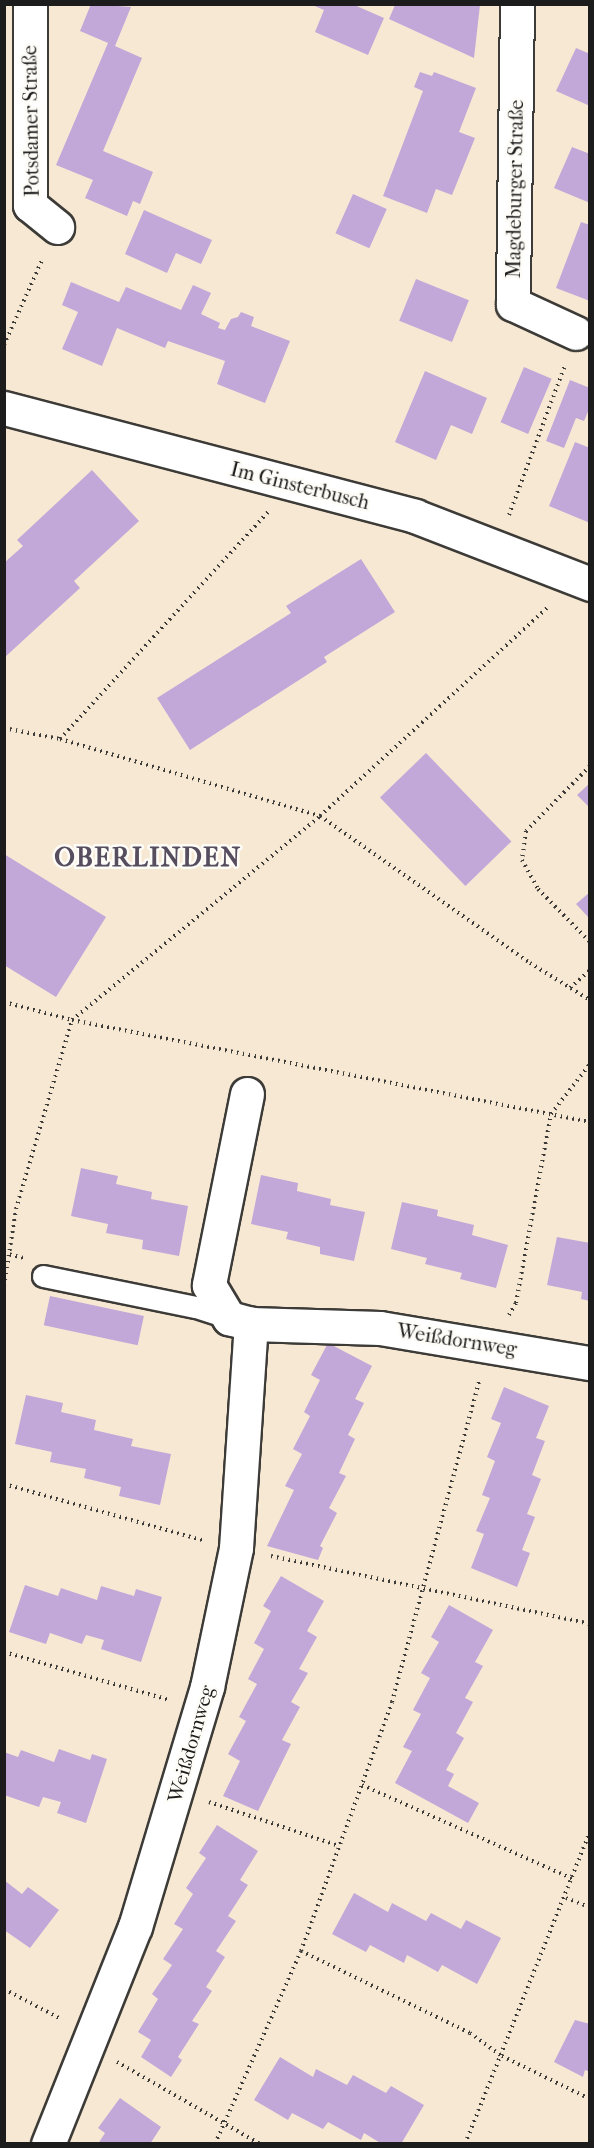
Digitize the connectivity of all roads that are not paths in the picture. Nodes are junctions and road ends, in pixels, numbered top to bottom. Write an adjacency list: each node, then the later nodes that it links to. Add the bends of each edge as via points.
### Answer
1 (30, 4): 3 (street, Potsdamer Straße, via 30,205)
2 (517, 4): 4 (street, Magdeburger Straße, via 513,304)
3 (57, 227)
4 (576, 333)
5 (4, 408): 6 (street, Im Ginsterbusch, via 415,516)
6 (584, 581)
7 (247, 1094): 9 (street, via 209,1285)
8 (43, 1276): 9 (lane, via 196,1307)
9 (240, 1321): 10 (street, Weißdornweg, via 380,1328); 11 (street, Weißdornweg, via 236,1548 201,1710 135,1926)
10 (590, 1363)
11 (48, 2144)

